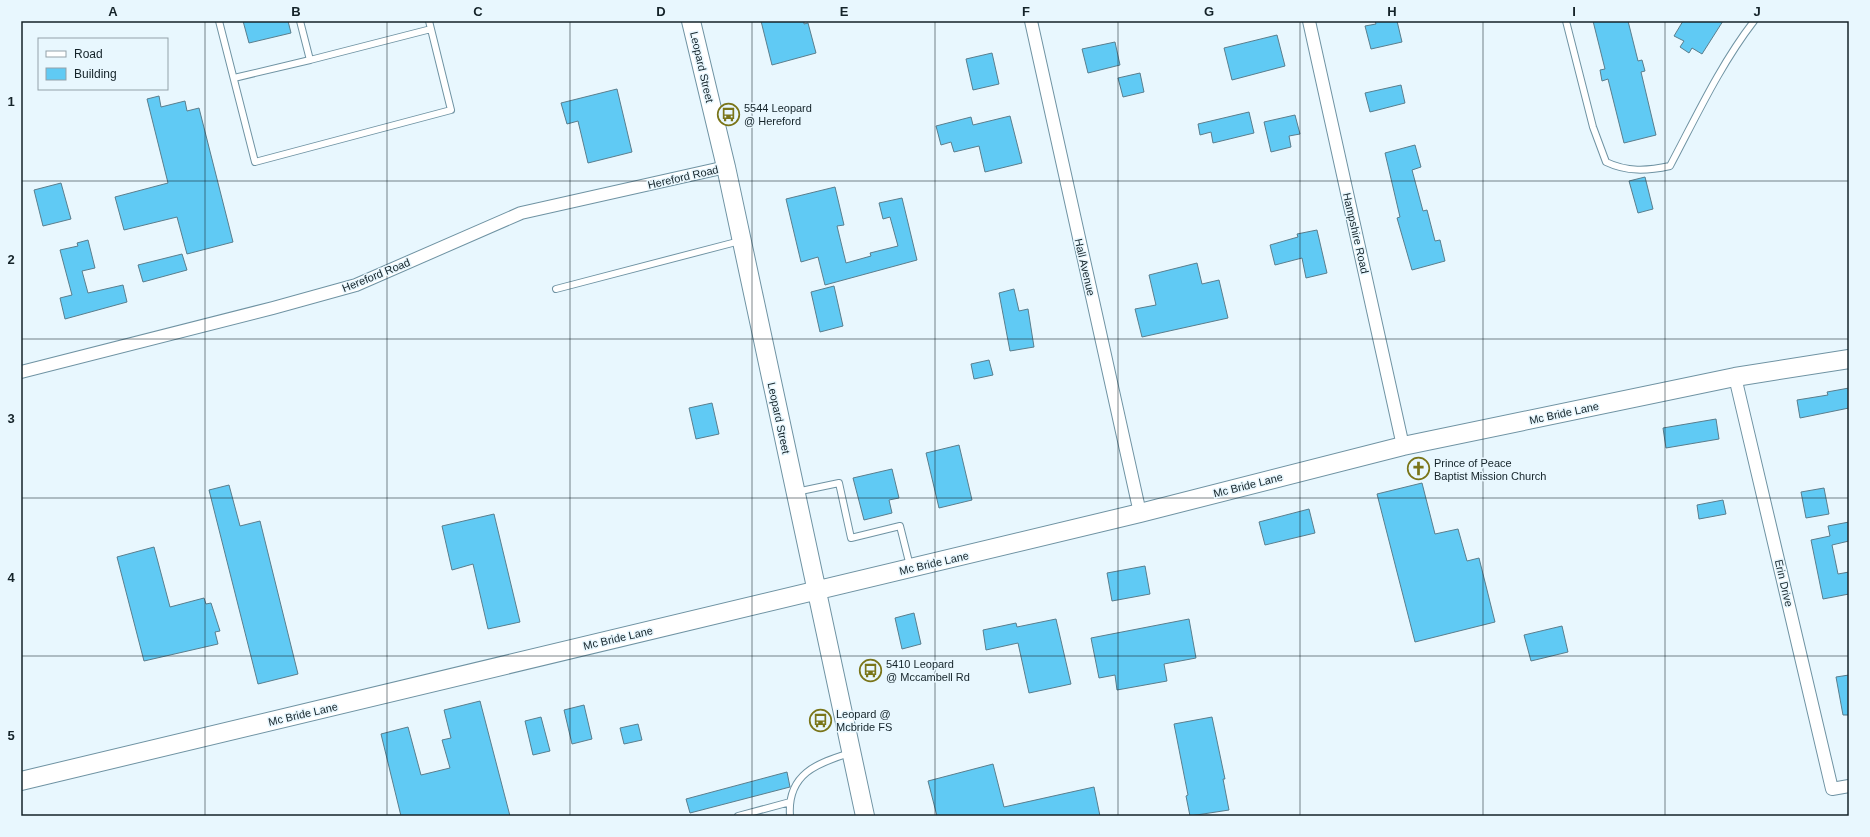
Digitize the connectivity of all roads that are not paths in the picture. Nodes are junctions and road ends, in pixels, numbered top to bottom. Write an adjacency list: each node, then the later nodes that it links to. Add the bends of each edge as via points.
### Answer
1 (219, 21): 11 (lane)
2 (300, 21): 10 (lane)
3 (428, 21): 9 (lane)
4 (691, 21): 12 (street, Leopard Street)
5 (1031, 21): 20 (street, Hall Avenue)
6 (1309, 21): 18 (street, Hampshire Road)
7 (1566, 21): 8 (lane, via 1593,126 1606,162 1619,168 1649,171 1670,166 1709,91)
8 (1754, 21)
9 (431, 29): 10 (lane); 11 (lane, via 451,110 255,162)
10 (310, 60): 11 (lane)
11 (234, 78)
12 (726, 167): 13 (street, Leopard Street); 16 (street, Hereford Road, via 521,213 356,285)
13 (741, 241): 14 (lane); 19 (street, Leopard Street)
14 (556, 289)
15 (1849, 359): 17 (street, Mc Bride Lane)
16 (21, 372)
17 (1735, 377): 18 (street, Mc Bride Lane); 25 (street, Erin Drive, via 1832,789)
18 (1403, 446): 20 (street, Mc Bride Lane)
19 (795, 492): 21 (lane, via 839,483 851,538 900,526); 22 (street, Leopard Street)
20 (1140, 513): 21 (street, Mc Bride Lane)
21 (911, 568): 22 (street, Mc Bride Lane)
22 (816, 591): 23 (street, Leopard Street); 24 (street, Mc Bride Lane)
23 (852, 752): 26 (lane, via 810,768 794,787); 29 (street, Leopard Street)
24 (21, 781)
25 (1849, 786)
26 (790, 802): 27 (lane); 28 (lane)
27 (738, 816)
28 (790, 816)
29 (865, 816)

